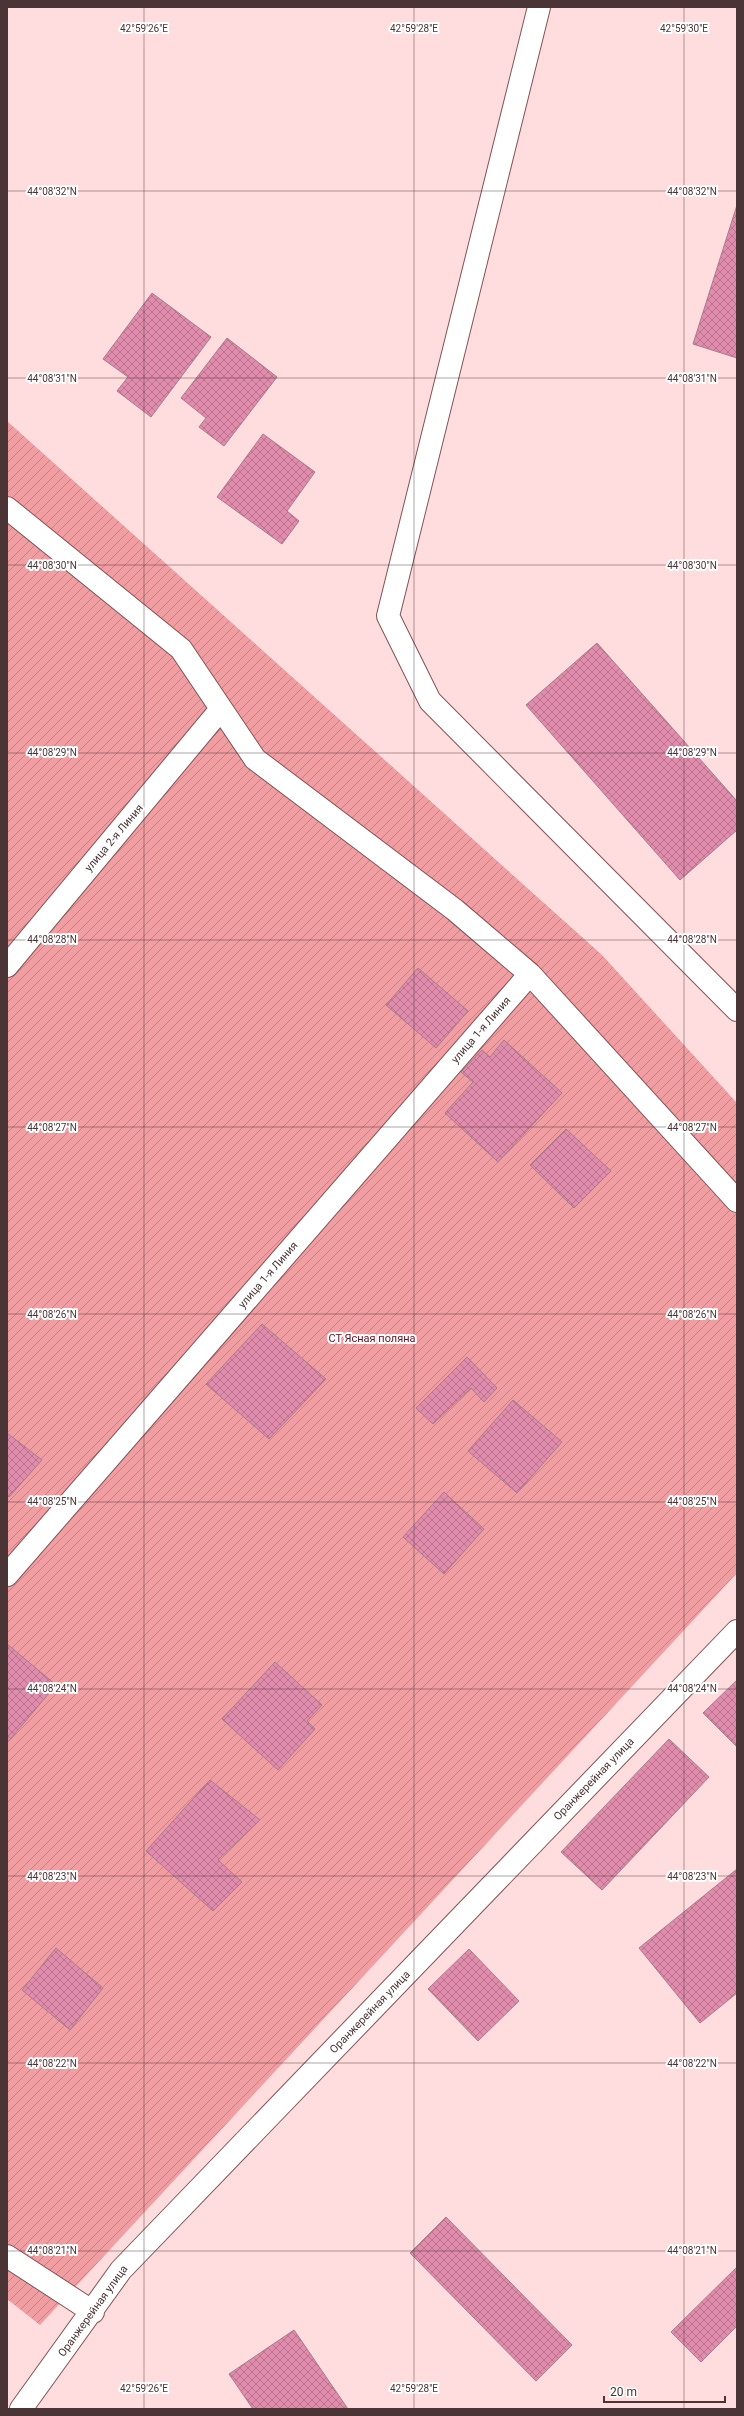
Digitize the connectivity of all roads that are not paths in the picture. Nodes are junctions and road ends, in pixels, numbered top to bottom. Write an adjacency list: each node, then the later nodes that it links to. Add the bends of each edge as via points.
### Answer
1 (539, 7): 6 (street, via 388,616 430,701)
2 (7, 508): 3 (street, via 181,649)
3 (221, 710): 4 (street, улица 2-я Линия); 5 (street, via 255,759 455,910)
4 (7, 966)
5 (530, 974): 7 (street); 8 (street, улица 1-я Линия)
6 (737, 1010)
7 (737, 1201)
8 (7, 1575)
9 (737, 1631): 11 (street, Оранжерейная улица, via 121,2270)
10 (7, 2256): 11 (street)
11 (93, 2312): 12 (street, Оранжерейная улица)
12 (21, 2409)

